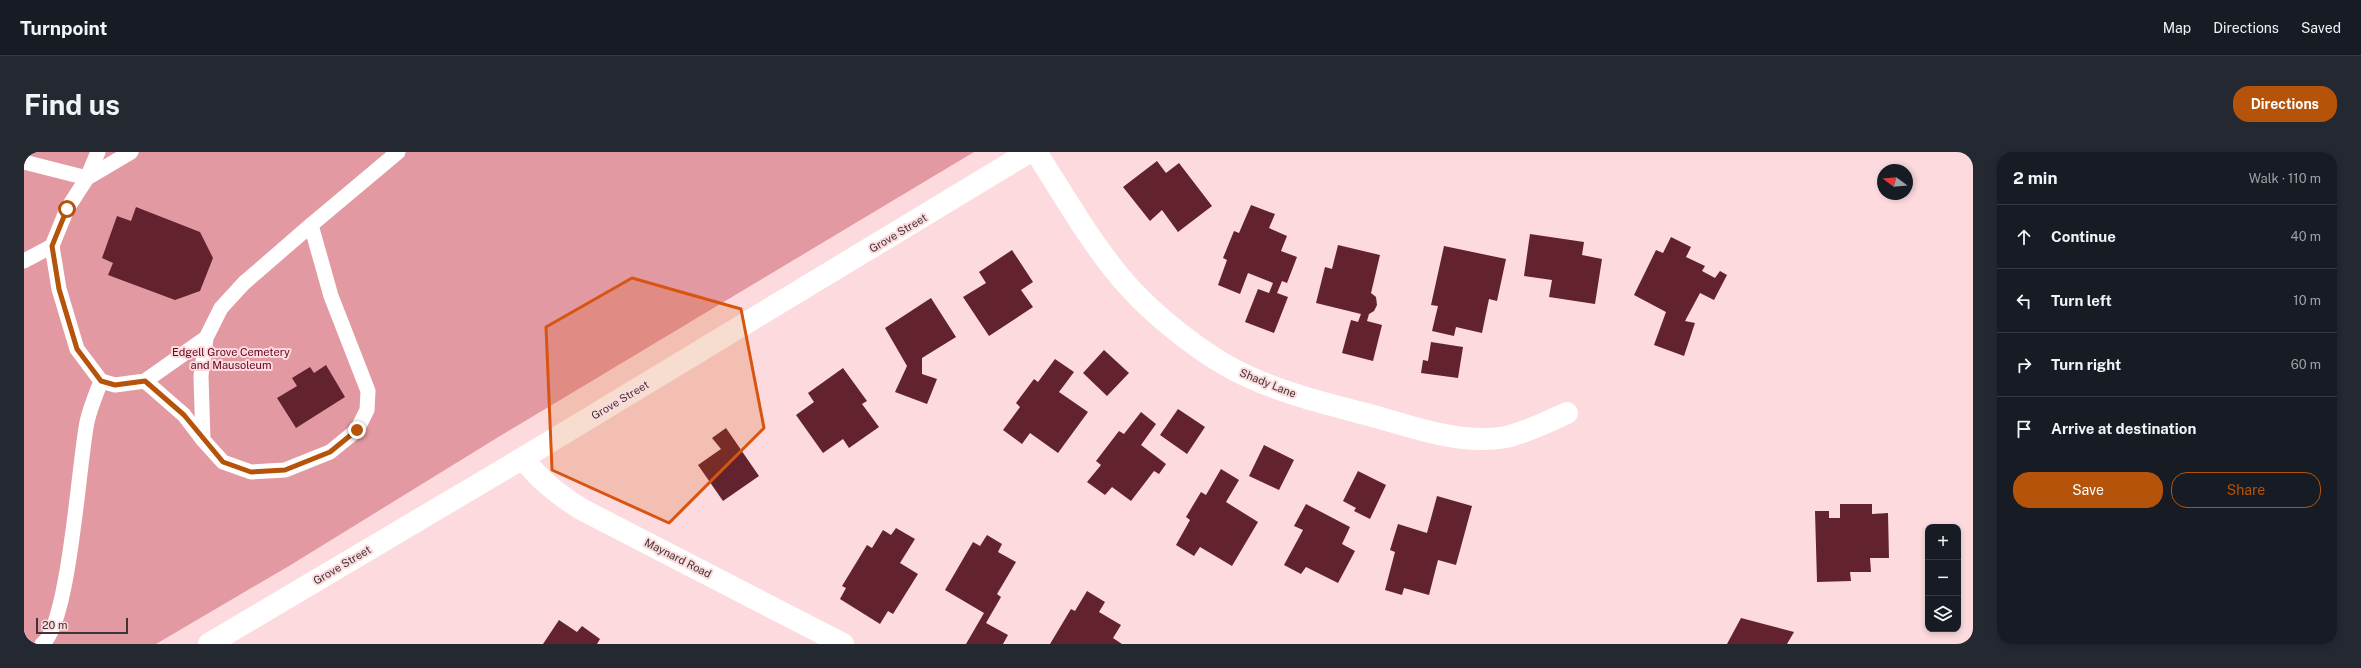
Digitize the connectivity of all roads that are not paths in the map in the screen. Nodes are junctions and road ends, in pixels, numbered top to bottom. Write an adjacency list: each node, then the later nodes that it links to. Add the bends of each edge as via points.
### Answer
1 (98, 152): 7 (lane)
2 (132, 152): 7 (lane)
3 (398, 152): 8 (lane)
4 (1029, 152): 16 (street, Grove Street)
5 (1036, 152): 14 (street, Shady Lane, via 1099,250 1122,279 1180,332 1212,356 1248,377 1287,392 1449,437 1479,440 1507,436 1535,428)
6 (24, 162): 7 (lane)
7 (87, 178): 9 (lane, via 67,209)
8 (311, 225): 11 (lane, via 244,283 221,308); 15 (lane, via 331,296 368,391 367,410 357,430 330,452 285,470 251,472 223,462)
9 (52, 246): 10 (lane); 12 (lane, via 59,289 77,349)
10 (24, 261)
11 (206, 338): 13 (lane); 15 (lane, via 201,376)
12 (101, 381): 13 (lane, via 115,385); 17 (lane, via 88,420 64,586 56,622 47,641)
13 (145, 381): 15 (lane, via 184,415)
14 (1567, 413)
15 (203, 440)
16 (523, 458): 18 (street, Grove Street); 19 (street, Maynard Road, via 537,477 581,509)
17 (42, 644)
18 (209, 644)
19 (843, 644)

